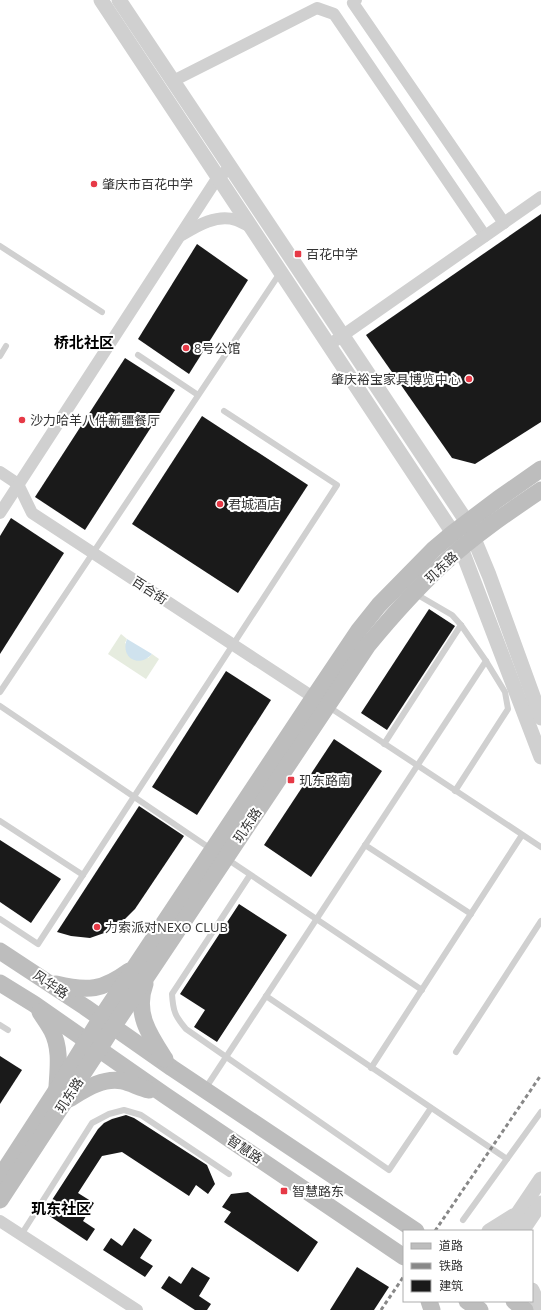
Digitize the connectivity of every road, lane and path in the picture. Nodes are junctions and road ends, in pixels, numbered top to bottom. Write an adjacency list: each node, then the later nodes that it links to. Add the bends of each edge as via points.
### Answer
1 (101, 0): 6 (street)
2 (119, 0): 4 (street)
3 (356, 0): 8 (street, via 353,3)
4 (173, 81): 5 (street); 11 (street, via 317,8 334,14)
5 (231, 168): 6 (street); 15 (street)
6 (218, 177): 9 (street); 10 (street)
7 (541, 197): 8 (street)
8 (504, 223): 11 (street)
9 (251, 227): 10 (street, via 236,220 222,218 201,223); 13 (street)
10 (179, 236): 24 (street)
11 (485, 236): 15 (street)
12 (0, 246): 14 (lane)
13 (280, 272): 16 (street); 20 (lane)
14 (102, 312)
15 (343, 335): 16 (street); 27 (street)
16 (329, 345): 28 (street)
17 (6, 346): 19 (lane)
18 (138, 355): 20 (lane)
19 (0, 356)
20 (198, 395): 30 (lane)
21 (224, 411): 33 (lane, via 337,485)
22 (541, 469): 27 (main road, 玑东路)
23 (0, 472): 24 (street)
24 (18, 484): 26 (street); 30 (street, 百合街, via 32,513)
25 (541, 490): 29 (main road, 玑东路)
26 (0, 513)
27 (467, 522): 28 (main road, 玑东路); 29 (street)
28 (453, 533): 29 (street); 36 (main road, 玑东路, via 379,605 359,630)
29 (468, 543): 31 (main road, 玑东路); 38 (street, via 489,575); 40 (street)
30 (93, 553): 33 (street, 百合街); 35 (lane)
31 (414, 593): 32 (lane, via 452,615); 36 (main road, 玑东路)
32 (461, 625): 34 (lane); 39 (lane)
33 (233, 644): 36 (street, 百合街); 43 (lane)
34 (486, 660): 41 (lane); 42 (lane, via 505,692 508,709)
35 (0, 692)
36 (320, 701): 39 (lane); 48 (main road, 玑东路)
37 (0, 706): 43 (lane)
38 (541, 718)
39 (384, 744): 41 (lane)
40 (541, 757)
41 (417, 765): 42 (lane); 46 (lane)
42 (455, 790): 45 (lane)
43 (134, 797): 48 (lane); 49 (lane)
44 (0, 821): 49 (lane)
45 (522, 835): 47 (lane); 51 (lane)
46 (365, 845): 51 (lane); 53 (lane)
47 (541, 847)
48 (219, 854): 50 (lane); 57 (main road, 玑东路)
49 (83, 875): 52 (lane, via 38,944)
50 (250, 875): 53 (lane); 68 (lane, via 172,994 177,1019 186,1029)
51 (471, 914): 60 (lane)
52 (0, 919)
53 (316, 919): 60 (lane); 61 (lane)
54 (541, 921): 67 (lane)
55 (0, 951): 56 (main road, 风华路)
56 (14, 960): 58 (main road, 风华路); 59 (main road)
57 (144, 968): 58 (main road, via 100,987 70,988); 63 (main road, 玑东路); 69 (main road, via 141,1006 147,1030)
58 (46, 982): 63 (main road, 风华路)
59 (0, 983): 62 (main road, 风华路)
60 (422, 990): 70 (lane)
61 (266, 996): 68 (lane); 70 (lane)
62 (34, 1004): 66 (main road, 风华路); 72 (main road, via 52,1031 58,1049)
63 (107, 1023): 66 (main road, 玑东路); 69 (main road, 智慧路)
64 (0, 1025): 65 (lane)
65 (8, 1030)
66 (93, 1045): 72 (main road, 玑东路); 73 (main road, 智慧路)
67 (456, 1052)
68 (226, 1057): 71 (lane); 74 (lane, via 389,1170)
69 (172, 1068): 71 (main road, 智慧路)
70 (372, 1068): 74 (lane)
71 (204, 1090): 85 (main road, 智慧路)
72 (61, 1096): 73 (main road, via 103,1082 121,1081); 78 (main road, 玑东路); 80 (main road, 玑东路)
73 (166, 1096): 91 (main road, 智慧路)
74 (431, 1108): 76 (lane)
75 (541, 1112): 76 (lane)
76 (507, 1159): 83 (lane)
77 (229, 1174): 90 (lane, via 141,1115 124,1110 109,1114 92,1123)
78 (0, 1177)
79 (541, 1179): 82 (street)
80 (0, 1200)
81 (541, 1203): 82 (street)
82 (526, 1213): 86 (street); 87 (street); 88 (street); 89 (street)
83 (463, 1220)
84 (0, 1221): 90 (street)
85 (414, 1230)
86 (491, 1230)
87 (507, 1230)
88 (522, 1230)
89 (530, 1230)
90 (21, 1235): 95 (street)
91 (402, 1256)
92 (533, 1292): 98 (street)
93 (515, 1302): 97 (main road)
94 (471, 1305): 96 (main road)
95 (137, 1310)
96 (456, 1310)
97 (525, 1310)
98 (541, 1310)

